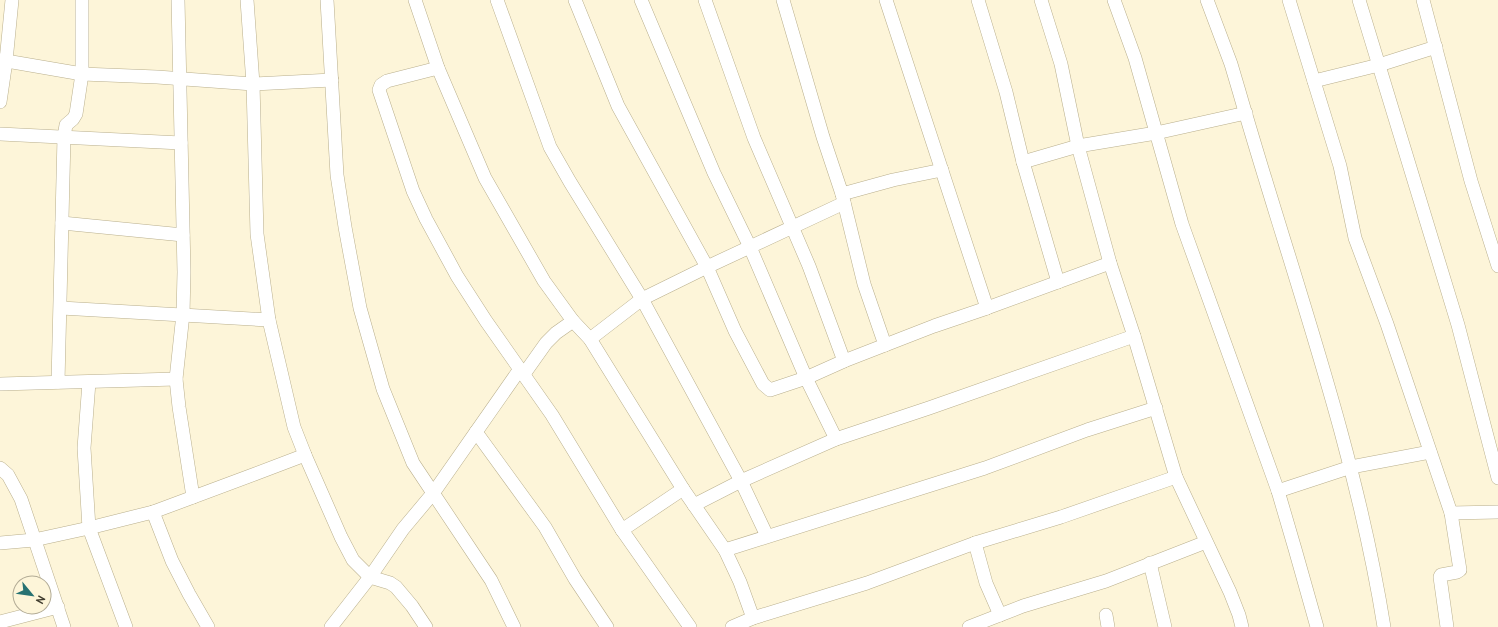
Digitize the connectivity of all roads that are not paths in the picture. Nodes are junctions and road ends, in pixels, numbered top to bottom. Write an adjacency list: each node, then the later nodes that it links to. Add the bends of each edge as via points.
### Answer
1 (12, 0): 21 (street)
2 (82, 0): 24 (street)
3 (178, 0): 25 (street)
4 (247, 0): 28 (street)
5 (327, 0): 26 (street)
6 (415, 0): 23 (street)
7 (497, 0): 49 (street, via 550,147)
8 (575, 0): 47 (street, via 618,106)
9 (641, 0): 44 (street, via 714,173)
10 (705, 0): 42 (street, via 754,138)
11 (783, 0): 40 (street)
12 (886, 0): 39 (street)
13 (978, 0): 38 (street, via 1006,92)
14 (1041, 0): 36 (street, via 1061,64)
15 (1114, 0): 31 (street, via 1135,58)
16 (1207, 0): 30 (street)
17 (1289, 0): 27 (street)
18 (1359, 0): 22 (street)
19 (1423, 0): 20 (street)
20 (1436, 47): 22 (street); 46 (street, via 1471,181)
21 (3, 60): 24 (street); 29 (street)
22 (1379, 65): 27 (street); 73 (street, via 1458,326)
23 (438, 68): 54 (street, via 485,178 544,281); 59 (street, via 386,81 379,90 413,191 426,219 462,283)
24 (82, 74): 25 (street); 34 (street, via 76,114 66,125)
25 (180, 78): 28 (street); 35 (street)
26 (332, 80): 28 (street); 77 (street, via 337,175 360,308 383,389 413,463)
27 (1314, 80): 68 (street, via 1340,166 1355,238)
28 (253, 84): 53 (street, via 257,234)
29 (0, 102)
30 (1246, 113): 31 (street); 70 (street, via 1301,291)
31 (1156, 133): 33 (street); 37 (street)
32 (0, 134): 34 (street)
33 (1140, 136): 36 (street); 37 (street)
34 (64, 137): 35 (street); 41 (street)
35 (181, 143): 43 (street)
36 (1078, 146): 38 (street); 45 (street)
37 (1160, 148): 76 (street, via 1182,224)
38 (1023, 162): 48 (street)
39 (942, 170): 40 (street, via 893,180); 51 (street)
40 (843, 199): 42 (street); 57 (street, via 864,284)
41 (62, 223): 43 (street); 50 (street)
42 (793, 226): 44 (street); 58 (street)
43 (183, 235): 52 (street)
44 (750, 247): 47 (street); 60 (street)
45 (1110, 263): 48 (street); 55 (street)
46 (1498, 266)
47 (707, 267): 49 (street); 60 (street, via 735,331 766,388 774,389)
48 (1058, 282): 51 (street)
49 (642, 299): 56 (street); 74 (street)
50 (61, 308): 52 (street); 62 (street)
51 (987, 308): 57 (street)
52 (183, 314): 53 (street); 61 (street)
53 (269, 320): 69 (street, via 294,427)
54 (573, 321): 56 (street); 59 (street, via 556,333)
55 (1134, 336): 65 (street); 67 (street)
56 (590, 339): 75 (street)
57 (885, 345): 58 (street)
58 (844, 361): 60 (street)
59 (522, 372): 66 (street); 84 (street, via 552,415)
60 (806, 378): 67 (street)
61 (176, 379): 63 (street); 78 (street)
62 (58, 382): 63 (street); 64 (street)
63 (89, 382): 83 (street, via 84,448)
64 (0, 384)
65 (1156, 408): 72 (street); 85 (street, via 1086,430 985,468)
66 (476, 432): 77 (street); 103 (street, via 545,527)
67 (836, 439): 74 (street)
68 (1430, 452): 70 (street); 82 (street)
69 (305, 455): 78 (street); 92 (street, via 353,560)
70 (1351, 467): 76 (street); 110 (street, via 1375,572)
71 (0, 468): 86 (street, via 8,474 21,500)
72 (1176, 477): 87 (street); 88 (street, via 1061,517)
73 (1498, 478)
74 (741, 482): 79 (street); 85 (street)
75 (683, 489): 79 (street); 84 (street)
76 (1278, 491): 109 (street)
77 (434, 492): 92 (street, via 403,529); 102 (street, via 491,580)
78 (193, 496): 80 (street)
79 (694, 506): 90 (street)
80 (154, 512): 83 (street); 99 (street, via 172,561)
81 (1498, 512): 82 (street)
82 (1451, 513): 111 (street, via 1460,570 1440,577)
83 (89, 528): 86 (street); 98 (street)
84 (622, 530): 104 (street)
85 (767, 536): 90 (street)
86 (34, 540): 89 (street); 93 (street)
87 (1206, 542): 91 (street); 108 (street, via 1240,615)
88 (975, 543): 94 (street, via 986,583); 95 (street, via 867,583)
89 (0, 544)
90 (725, 550): 95 (street)
91 (1150, 563): 94 (street, via 1106,581); 107 (street)
92 (370, 577): 100 (street); 101 (street, via 396,587)
93 (58, 607): 96 (street); 97 (street)
94 (1000, 615): 106 (street)
95 (753, 618): 105 (street)
96 (1, 624)
97 (64, 627)
98 (126, 627)
99 (208, 627)
100 (331, 627)
101 (426, 627)
102 (514, 627)
103 (607, 627)
104 (690, 627)
105 (732, 627)
106 (969, 627)
107 (1165, 627)
108 (1242, 627)
109 (1317, 627)
110 (1384, 627)
111 (1447, 627)

